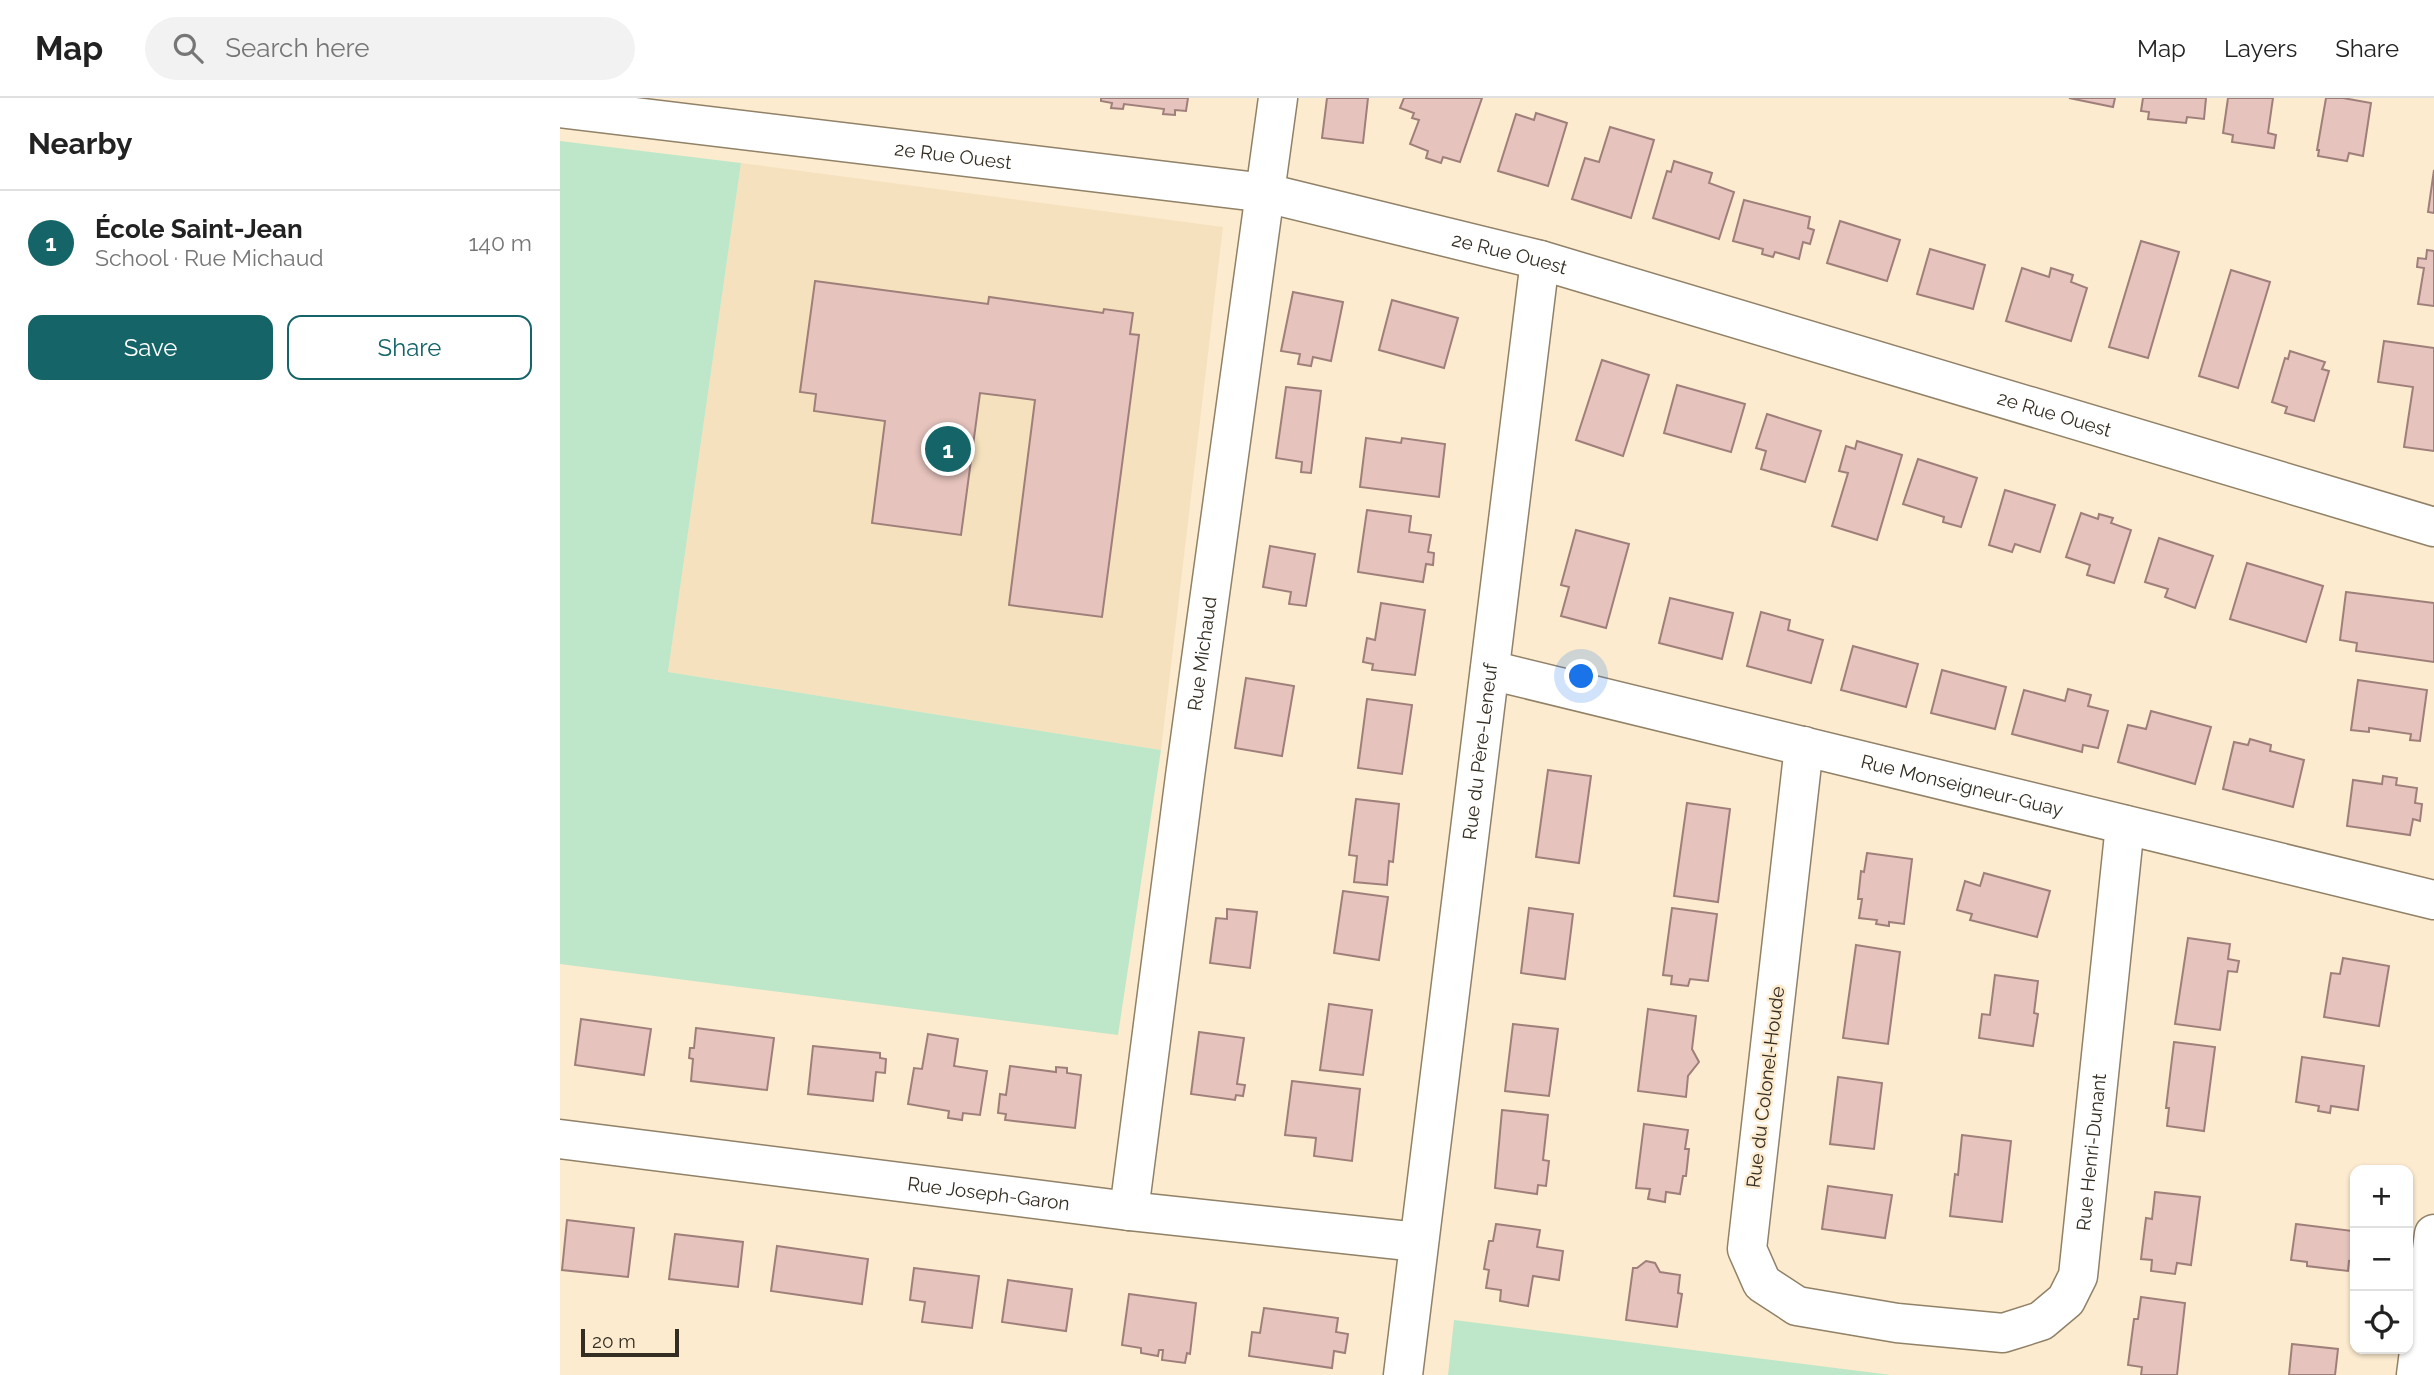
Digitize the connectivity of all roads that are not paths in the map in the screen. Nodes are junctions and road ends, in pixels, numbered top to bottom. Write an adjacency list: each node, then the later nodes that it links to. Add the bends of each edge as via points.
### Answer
1 (1278, 98): 3 (street, Rue Michaud)
2 (560, 108): 3 (street, 2e Rue Ouest)
3 (1266, 193): 4 (street, 2e Rue Ouest); 11 (street, Rue Michaud)
4 (1540, 260): 5 (street, 2e Rue Ouest); 6 (street, Rue du Père-Leneuf)
5 (2434, 527)
6 (1490, 670): 7 (street, Rue Monseigneur-Guay); 13 (street, Rue du Père-Leneuf)
7 (1804, 746): 8 (street, Rue Monseigneur-Guay); 14 (street, Rue du Colonel-Houde, via 1747,1249 1762,1283 1797,1306)
8 (2125, 825): 9 (street, Rue Monseigneur-Guay); 14 (street, Rue Henri-Dunant, via 2078,1276 2066,1300 2041,1321 2003,1333)
9 (2434, 900)
10 (560, 1139): 11 (street, Rue Joseph-Garon)
11 (1129, 1211): 13 (street, Rue Joseph-Garon)
12 (2434, 1234): 16 (street)
13 (1418, 1242): 15 (street, Rue du Père-Leneuf)
14 (1897, 1323)
15 (1403, 1375)
16 (2416, 1375)

